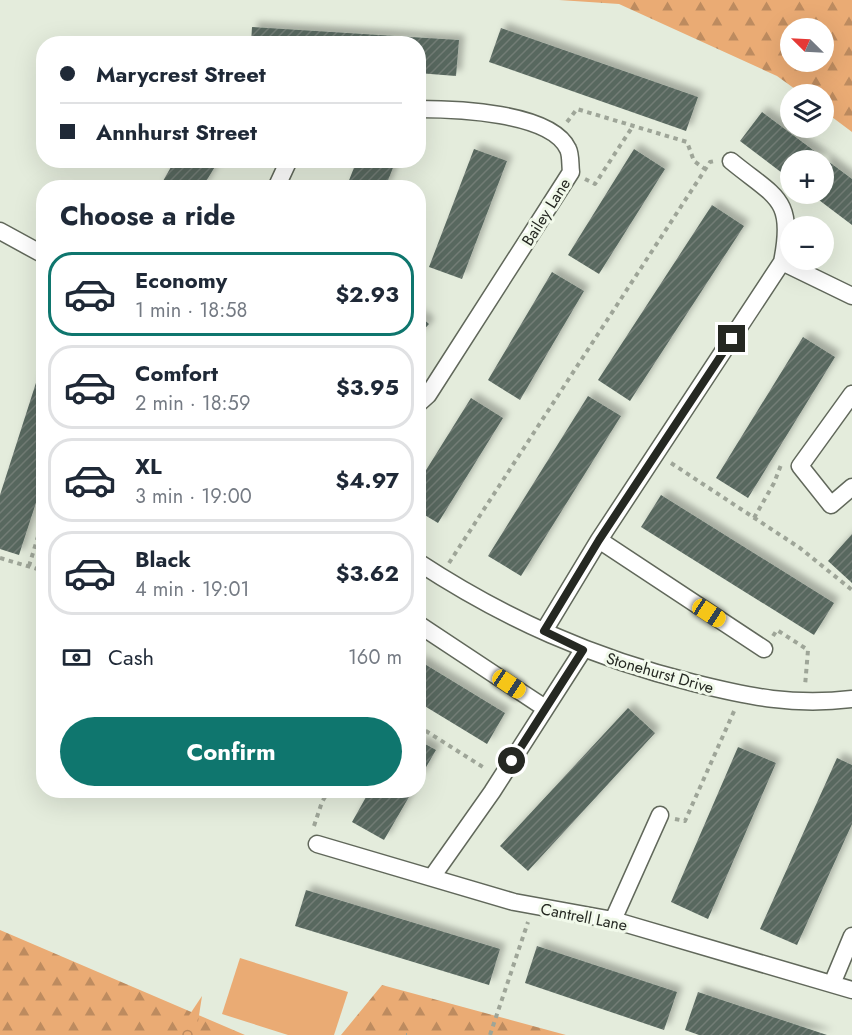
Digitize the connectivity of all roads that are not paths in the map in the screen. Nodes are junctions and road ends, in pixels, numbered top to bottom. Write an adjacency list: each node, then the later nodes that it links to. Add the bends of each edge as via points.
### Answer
1 (426, 110): 10 (street, Bailey Lane, via 538,123 558,135 569,150 571,172)
2 (731, 161): 3 (street, via 778,200)
3 (786, 216)
4 (0, 231): 5 (street)
5 (36, 251)
6 (780, 265): 12 (street)
7 (798, 270): 8 (street)
8 (852, 296)
9 (852, 394): 11 (street, via 800,466 831,505)
10 (426, 397)
11 (852, 487)
12 (599, 540): 15 (street); 16 (street)
13 (426, 567): 15 (street, Stonehurst Drive, via 491,608)
14 (426, 629): 19 (street)
15 (544, 631): 17 (street, Stonehurst Drive)
16 (764, 649)
17 (583, 650): 18 (street, Stonehurst Drive, via 747,697 784,702); 19 (street)
18 (852, 699)
19 (545, 708): 22 (street)
20 (660, 815): 23 (street)
21 (315, 838): 22 (street, Cantrell Lane)
22 (432, 878): 23 (street, Cantrell Lane, via 532,907)
23 (613, 920): 25 (street, Cantrell Lane)
24 (852, 936): 25 (street)
25 (832, 984): 26 (street, Cantrell Lane)
26 (852, 990)

